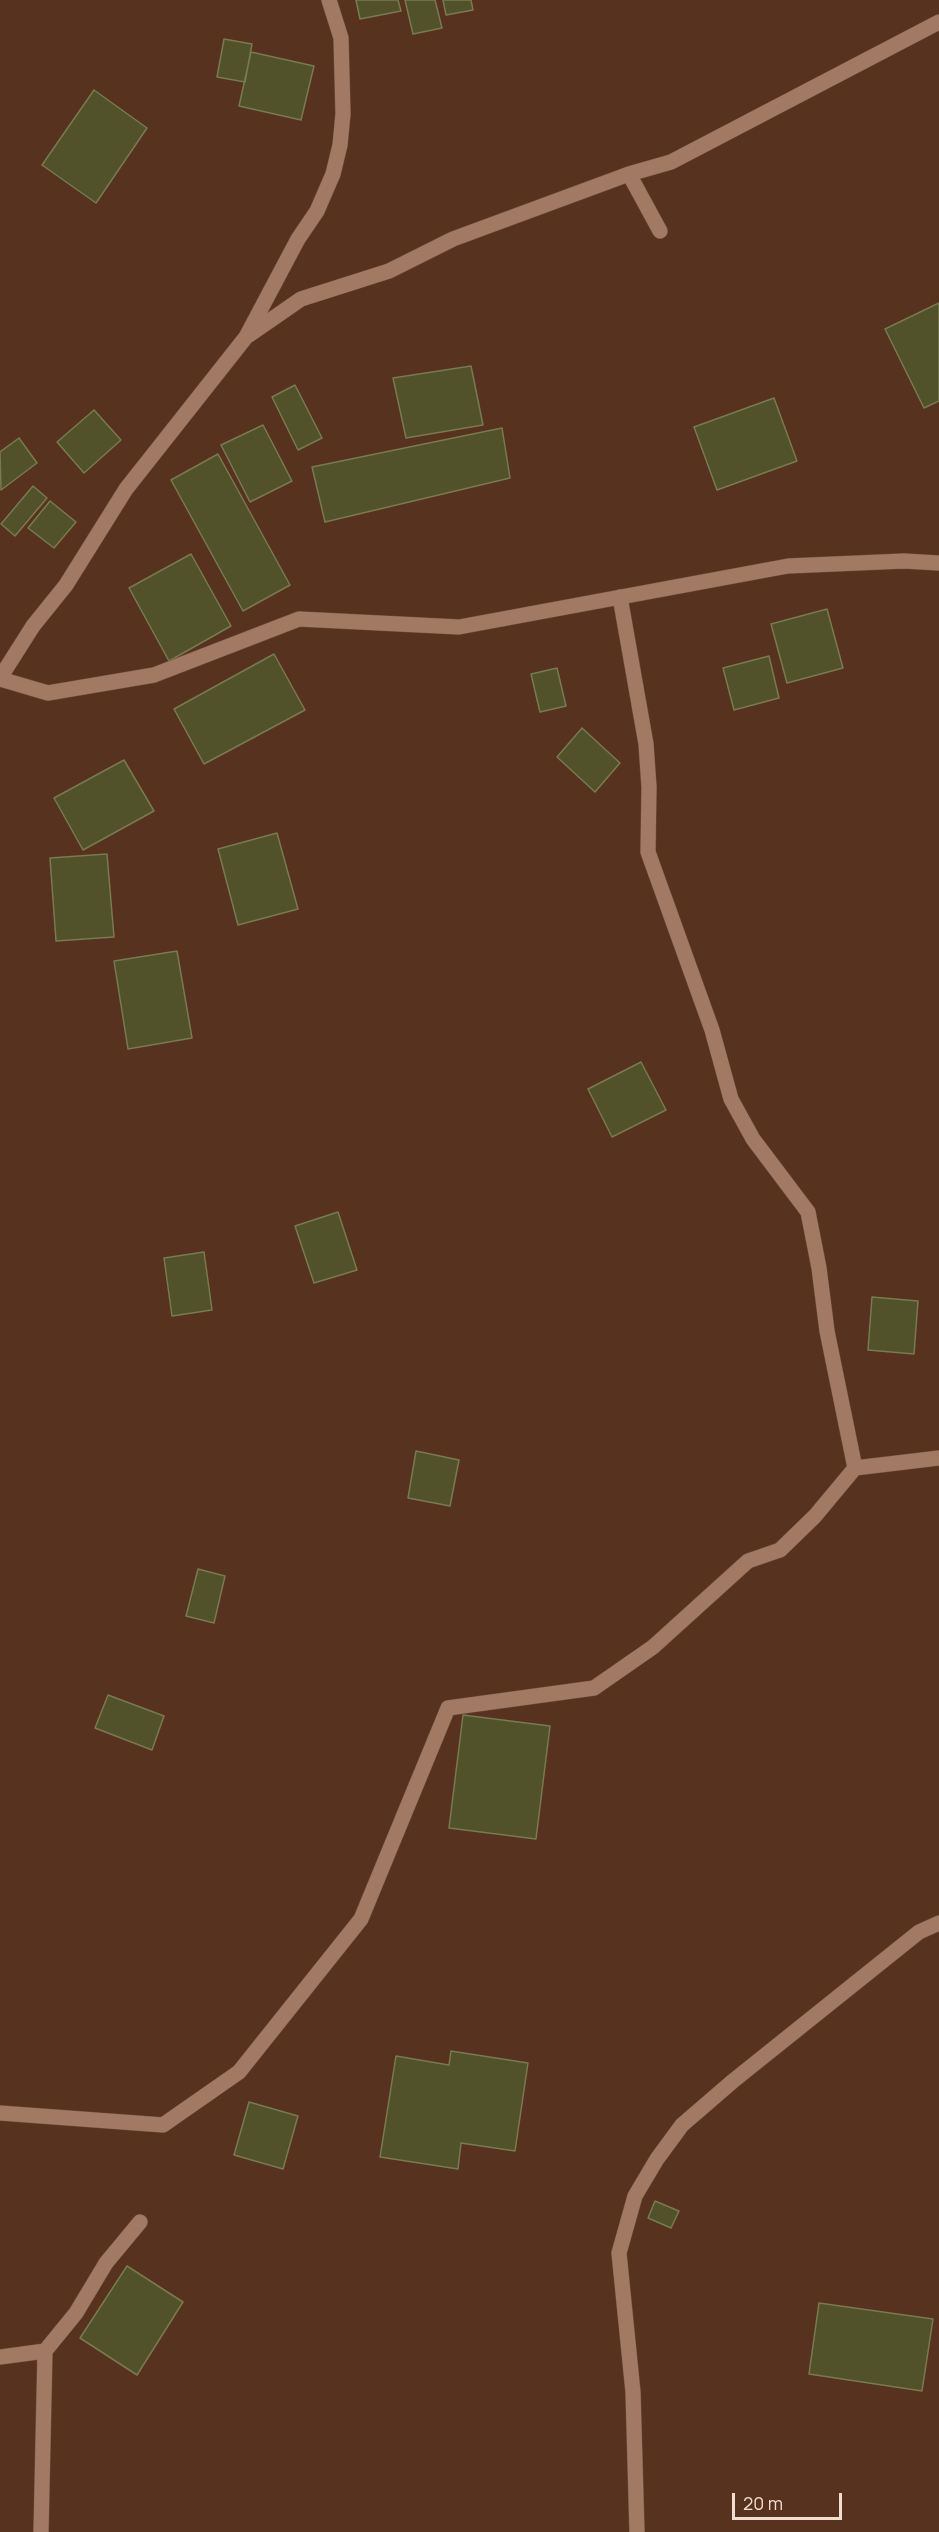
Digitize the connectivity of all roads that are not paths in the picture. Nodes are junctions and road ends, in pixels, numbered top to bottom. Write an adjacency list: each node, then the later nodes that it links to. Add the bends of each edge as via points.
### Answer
1 (329, 0): 5 (street, via 340,38 343,114 333,174 317,211)
2 (939, 22): 3 (street, via 671,162)
3 (629, 174): 4 (street); 5 (street, via 453,239 389,271 302,299)
4 (660, 231)
5 (246, 337): 8 (street, via 126,489 66,585 33,626)
6 (939, 563): 7 (street, via 788,566)
7 (620, 597): 8 (street, via 459,627 299,619 154,675 48,693); 10 (street, via 646,744 648,852 712,1030 731,1099 753,1139 808,1212)
8 (0, 679)
9 (939, 1458): 10 (street)
10 (855, 1467): 12 (street, via 815,1516 780,1550 748,1561 653,1647 594,1688 448,1708 360,1919 239,2073 163,2125)
11 (939, 1923): 17 (street, via 919,1932 682,2125 635,2196 619,2253 633,2392)
12 (0, 2113)
13 (140, 2222): 14 (street, via 105,2264 75,2313)
14 (45, 2351): 15 (street); 16 (street)
15 (0, 2357)
16 (41, 2532)
17 (637, 2532)

